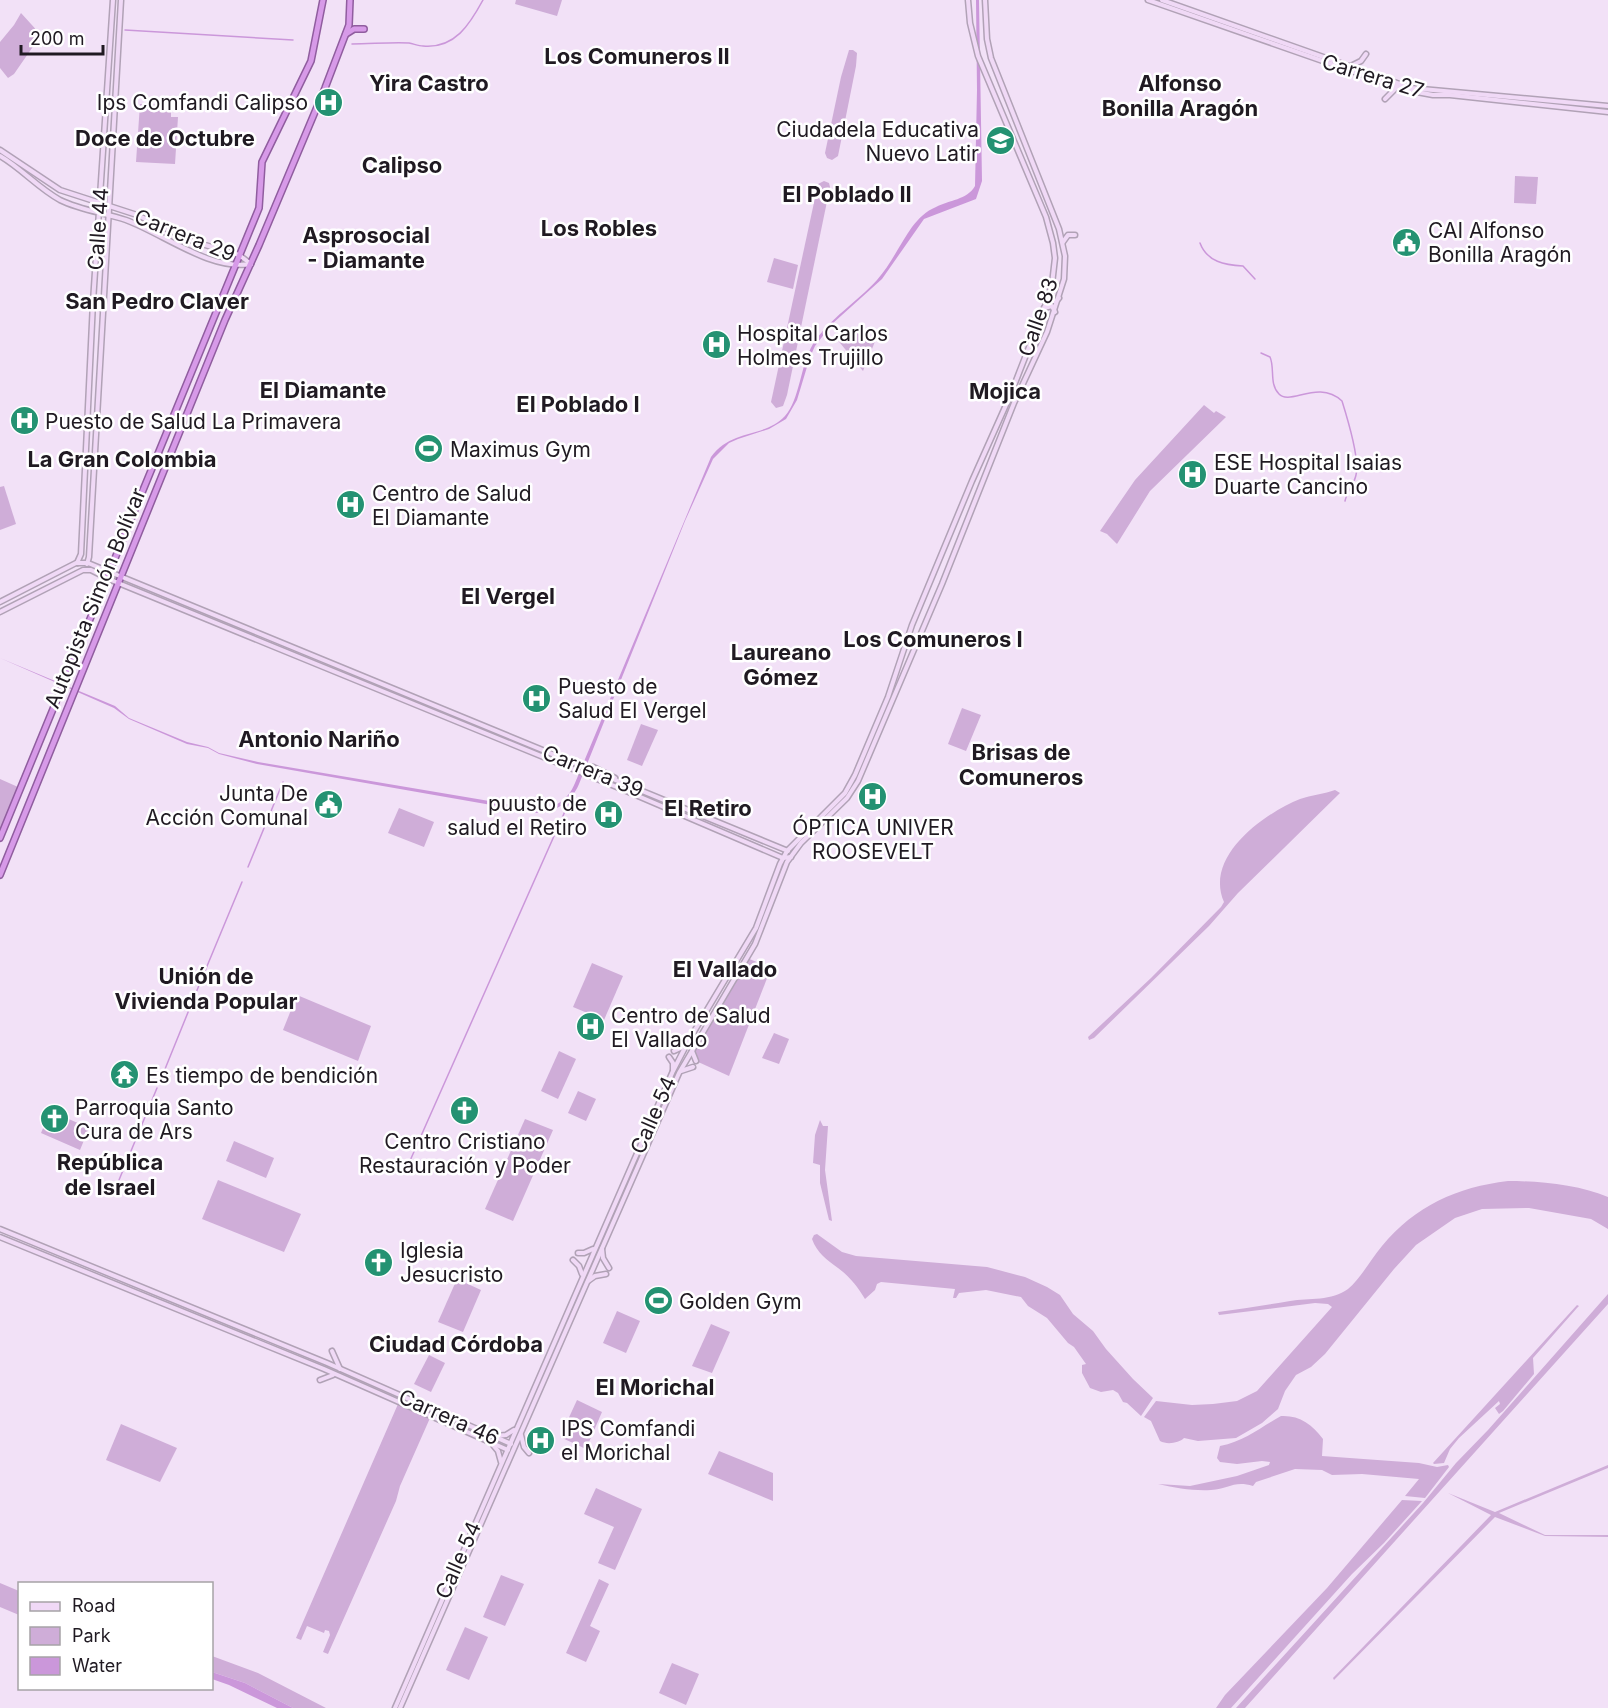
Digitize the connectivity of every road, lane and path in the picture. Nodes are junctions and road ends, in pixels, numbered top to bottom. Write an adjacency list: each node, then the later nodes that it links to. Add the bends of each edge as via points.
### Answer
1 (113, 0): 23 (main road, Calle 44)
2 (121, 0): 24 (main road, Calle 44)
3 (323, 0): 29 (highway, Autopista Simón Bolívar, via 311,61 264,156 261,201)
4 (350, 0): 10 (highway, Autopista Simón Bolívar, via 349,25)
5 (968, 0): 18 (main road, Calle 83, via 973,39)
6 (985, 0): 17 (main road, Calle 83, via 988,48)
7 (1148, 0): 13 (main road, Carrera 27)
8 (1162, 0): 12 (main road, Carrera 27)
9 (364, 29): 10 (highway, via 350,30)
10 (343, 41): 30 (highway, Autopista Simón Bolívar)
11 (1366, 54): 12 (main road, via 1361,62)
12 (1350, 66): 15 (main road, Carrera 27, via 1395,84 1424,90)
13 (1397, 88): 14 (main road); 16 (main road, Carrera 27)
14 (1384, 99)
15 (1608, 106)
16 (1608, 112)
17 (1019, 130): 18 (main road, via 1015,135); 19 (main road, Calle 83)
18 (1010, 133): 20 (main road, Calle 83)
19 (1027, 146): 20 (main road, via 1020,142); 28 (main road, Calle 83)
20 (1016, 148): 32 (main road, Calle 83, via 1046,219 1055,258)
21 (0, 150): 23 (main road, Carrera 29, via 54,187)
22 (0, 156): 25 (main road, Carrera 29, via 59,199)
23 (100, 203): 24 (main road, Carrera 29); 25 (main road, Calle 44)
24 (109, 205): 26 (main road, Calle 44); 29 (main road, Carrera 29, via 195,242)
25 (99, 213): 26 (main road, Carrera 29); 43 (main road, Calle 44, via 81,555)
26 (108, 215): 31 (main road, Carrera 29); 42 (main road, Calle 44)
27 (1075, 235): 28 (main road, via 1066,237)
28 (1062, 243): 33 (main road, Calle 83, via 1065,266)
29 (239, 255): 30 (main road, Carrera 29); 31 (highway, Autopista Simón Bolívar)
30 (251, 264): 31 (main road, Carrera 29); 47 (highway, Autopista Simón Bolívar)
31 (235, 265): 45 (highway, Autopista Simón Bolívar)
32 (1049, 293): 33 (main road, via 1052,301); 34 (main road, Calle 83)
33 (1059, 298): 35 (main road, Calle 83)
34 (1044, 308): 35 (main road, via 1052,306); 36 (main road, Calle 83)
35 (1054, 313): 37 (main road, Calle 83)
36 (976, 471): 37 (main road, via 978,477); 38 (main road, Calle 83)
37 (986, 474): 39 (main road, Calle 83)
38 (970, 486): 39 (main road, via 976,483); 40 (main road, Calle 83)
39 (980, 488): 41 (main road, Calle 83)
40 (946, 545): 50 (main road, Calle 54)
41 (957, 548): 52 (main road, Calle 54)
42 (88, 563): 43 (main road, Carrera 39); 44 (main road); 45 (main road, Carrera 39)
43 (76, 564): 46 (main road, Carrera 39)
44 (83, 570): 45 (main road, Carrera 39); 48 (main road)
45 (109, 575): 47 (main road, Carrera 39); 63 (highway, Autopista Simón Bolívar)
46 (49, 578): 48 (main road, via 47,584); 49 (main road, Carrera 39)
47 (120, 580): 55 (main road, Carrera 39); 72 (highway, Autopista Simón Bolívar)
48 (51, 586): 51 (main road)
49 (0, 602)
50 (920, 608): 52 (main road, via 922,614); 53 (main road, Calle 54)
51 (0, 612)
52 (930, 612): 54 (main road, Calle 54)
53 (912, 625): 54 (main road, via 919,621); 65 (main road, Calle 54, via 888,698 852,783)
54 (923, 629): 69 (main road, Calle 54, via 855,788)
55 (576, 767): 56 (main road, Carrera 39, via 592,768); 58 (main road, Carrera 39)
56 (674, 803): 57 (main road, Carrera 39); 58 (main road)
57 (683, 808): 59 (main road, via 679,808); 60 (main road, Carrera 39)
58 (671, 810): 59 (main road, Carrera 39)
59 (680, 813): 62 (main road, Carrera 39)
60 (731, 828): 61 (main road, Carrera 39); 62 (main road, via 732,832)
61 (741, 832): 64 (main road, via 736,834); 66 (main road, Carrera 39)
62 (727, 834): 64 (main road, Carrera 39)
63 (0, 838)
64 (738, 838): 68 (main road, Carrera 39)
65 (793, 844): 66 (main road); 67 (main road, Calle 54)
66 (781, 848): 67 (main road, Carrera 39)
67 (787, 851): 69 (main road, Carrera 39); 70 (main road, Calle 54)
68 (776, 855): 70 (main road, Carrera 39); 71 (main road)
69 (791, 857): 70 (main road); 75 (main road, Calle 54, via 754,944)
70 (783, 858): 71 (main road, Calle 54)
71 (780, 864): 73 (main road, Calle 54, via 756,928)
72 (0, 874)
73 (688, 1040): 74 (main road, Calle 54); 75 (main road)
74 (686, 1046): 76 (main road); 80 (main road, Calle 54)
75 (694, 1046): 78 (main road); 81 (main road, Calle 54)
76 (674, 1051)
77 (669, 1057): 80 (main road)
78 (696, 1061)
79 (693, 1067): 81 (main road)
80 (673, 1071): 84 (main road, Calle 54)
81 (679, 1073): 85 (main road, Calle 54)
82 (0, 1229): 93 (main road, Carrera 46)
83 (0, 1236): 94 (main road, Carrera 46)
84 (597, 1244): 86 (main road, via 590,1251); 90 (main road, Calle 54)
85 (602, 1247): 88 (main road); 91 (main road, Calle 54)
86 (578, 1253)
87 (573, 1260): 90 (main road, via 580,1268)
88 (609, 1268)
89 (606, 1274): 91 (main road, via 591,1278)
90 (581, 1279): 97 (main road, Calle 54)
91 (584, 1287): 99 (main road, Calle 54)
92 (332, 1351): 93 (main road)
93 (340, 1369): 96 (main road, Carrera 46)
94 (337, 1375): 95 (main road); 98 (main road, Carrera 46)
95 (320, 1380)
96 (467, 1424): 98 (main road); 100 (main road, Carrera 46)
97 (515, 1430): 100 (main road); 102 (main road, Calle 54)
98 (464, 1431): 101 (main road, Carrera 46)
99 (521, 1434): 103 (main road, Calle 54); 105 (main road)
100 (494, 1436): 102 (main road, Carrera 46)
101 (490, 1443): 104 (main road, Carrera 46); 106 (main road, via 498,1451)
102 (509, 1443): 103 (main road, Carrera 46); 104 (main road, Calle 54)
103 (515, 1447): 104 (main road, Carrera 46); 108 (main road, Calle 54)
104 (506, 1450): 106 (main road, Calle 54)
105 (529, 1453)
106 (501, 1463): 107 (main road, Calle 54)
107 (394, 1708)
108 (400, 1708)

